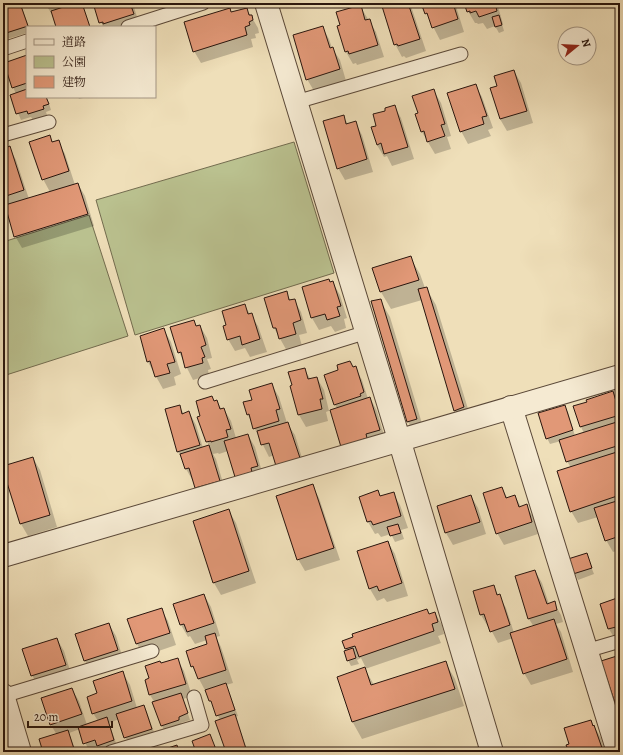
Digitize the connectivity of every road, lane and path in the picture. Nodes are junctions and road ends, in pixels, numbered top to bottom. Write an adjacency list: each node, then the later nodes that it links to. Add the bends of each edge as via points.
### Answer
1 (203, 3): 3 (lane)
2 (266, 3): 7 (street)
3 (131, 26)
4 (26, 41): 5 (lane)
5 (3, 49)
6 (461, 54): 7 (lane)
7 (296, 102): 10 (street)
8 (49, 122): 9 (lane)
9 (3, 135)
10 (366, 332): 12 (lane); 14 (street)
11 (620, 376): 13 (street)
12 (204, 382)
13 (510, 407): 14 (street); 18 (street)
14 (399, 439): 15 (street); 23 (street)
15 (3, 556)
16 (620, 641): 18 (lane)
17 (152, 651): 19 (lane)
18 (586, 651): 24 (street)
19 (3, 696): 21 (street)
20 (194, 697): 22 (lane, via 202,725)
21 (20, 752)
22 (111, 752)
23 (492, 752)
24 (618, 752)

